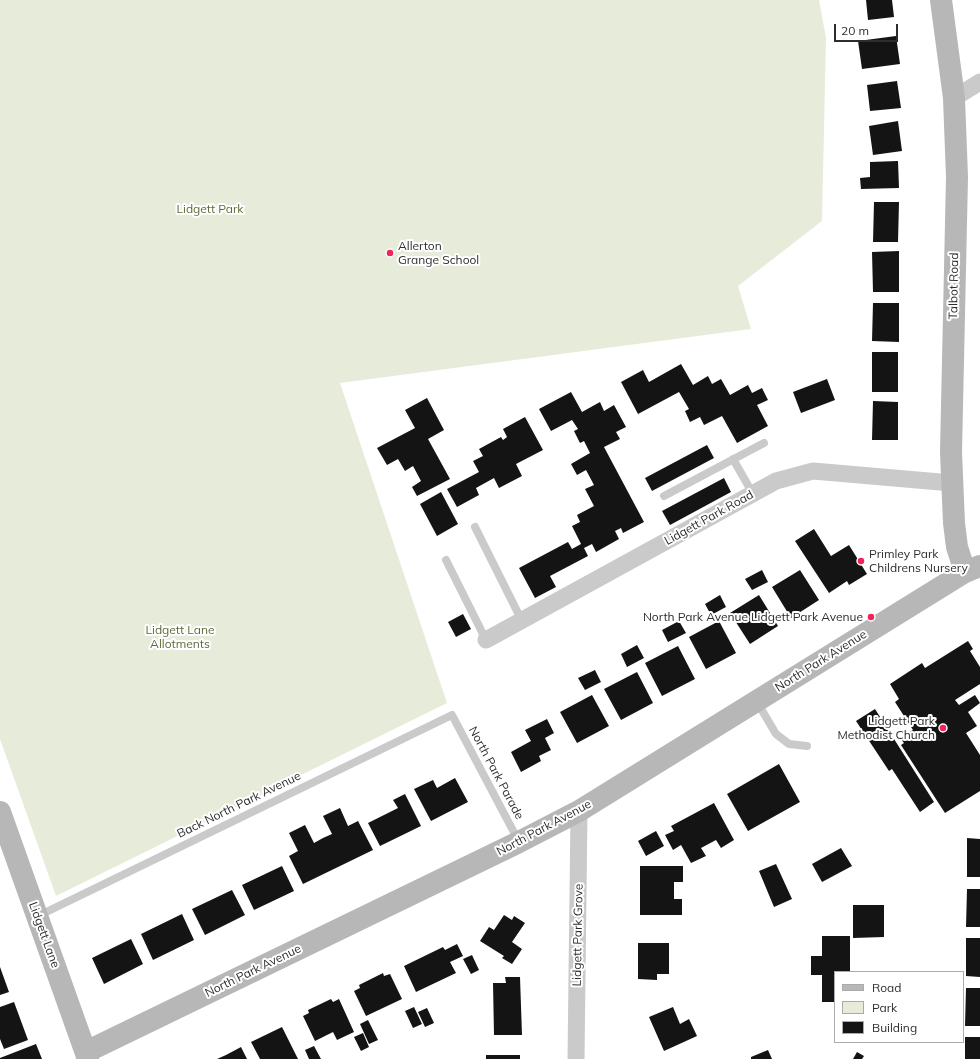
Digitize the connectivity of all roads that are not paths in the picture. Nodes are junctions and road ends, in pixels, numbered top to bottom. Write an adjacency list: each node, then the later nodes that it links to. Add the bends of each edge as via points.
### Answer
1 (941, 0): 3 (street, Talbot Road)
2 (980, 82): 3 (street)
3 (954, 98): 6 (street, Talbot Road, via 957,177)
4 (764, 443): 5 (lane)
5 (733, 459): 7 (lane); 8 (lane)
6 (952, 483): 7 (street, Lidgett Park Road, via 813,471 776,481); 11 (street, Talbot Road, via 957,547)
7 (753, 494): 12 (street, Lidgett Park Road)
8 (664, 496)
9 (475, 527): 12 (lane)
10 (446, 560): 13 (lane)
11 (972, 569): 14 (street, North Park Avenue)
12 (522, 620): 13 (street, Lidgett Park Road)
13 (486, 640)
14 (756, 701): 16 (lane, via 776,734 789,744); 18 (street, North Park Avenue)
15 (452, 715): 19 (lane, North Park Parade); 20 (lane, Back North Park Avenue)
16 (807, 746)
17 (0, 812): 20 (street, Lidgett Lane)
18 (579, 812): 19 (street, North Park Avenue); 22 (street, Lidgett Park Grove)
19 (519, 842): 21 (street, North Park Avenue)
20 (37, 916): 21 (street, Lidgett Lane)
21 (87, 1056)
22 (576, 1059)

